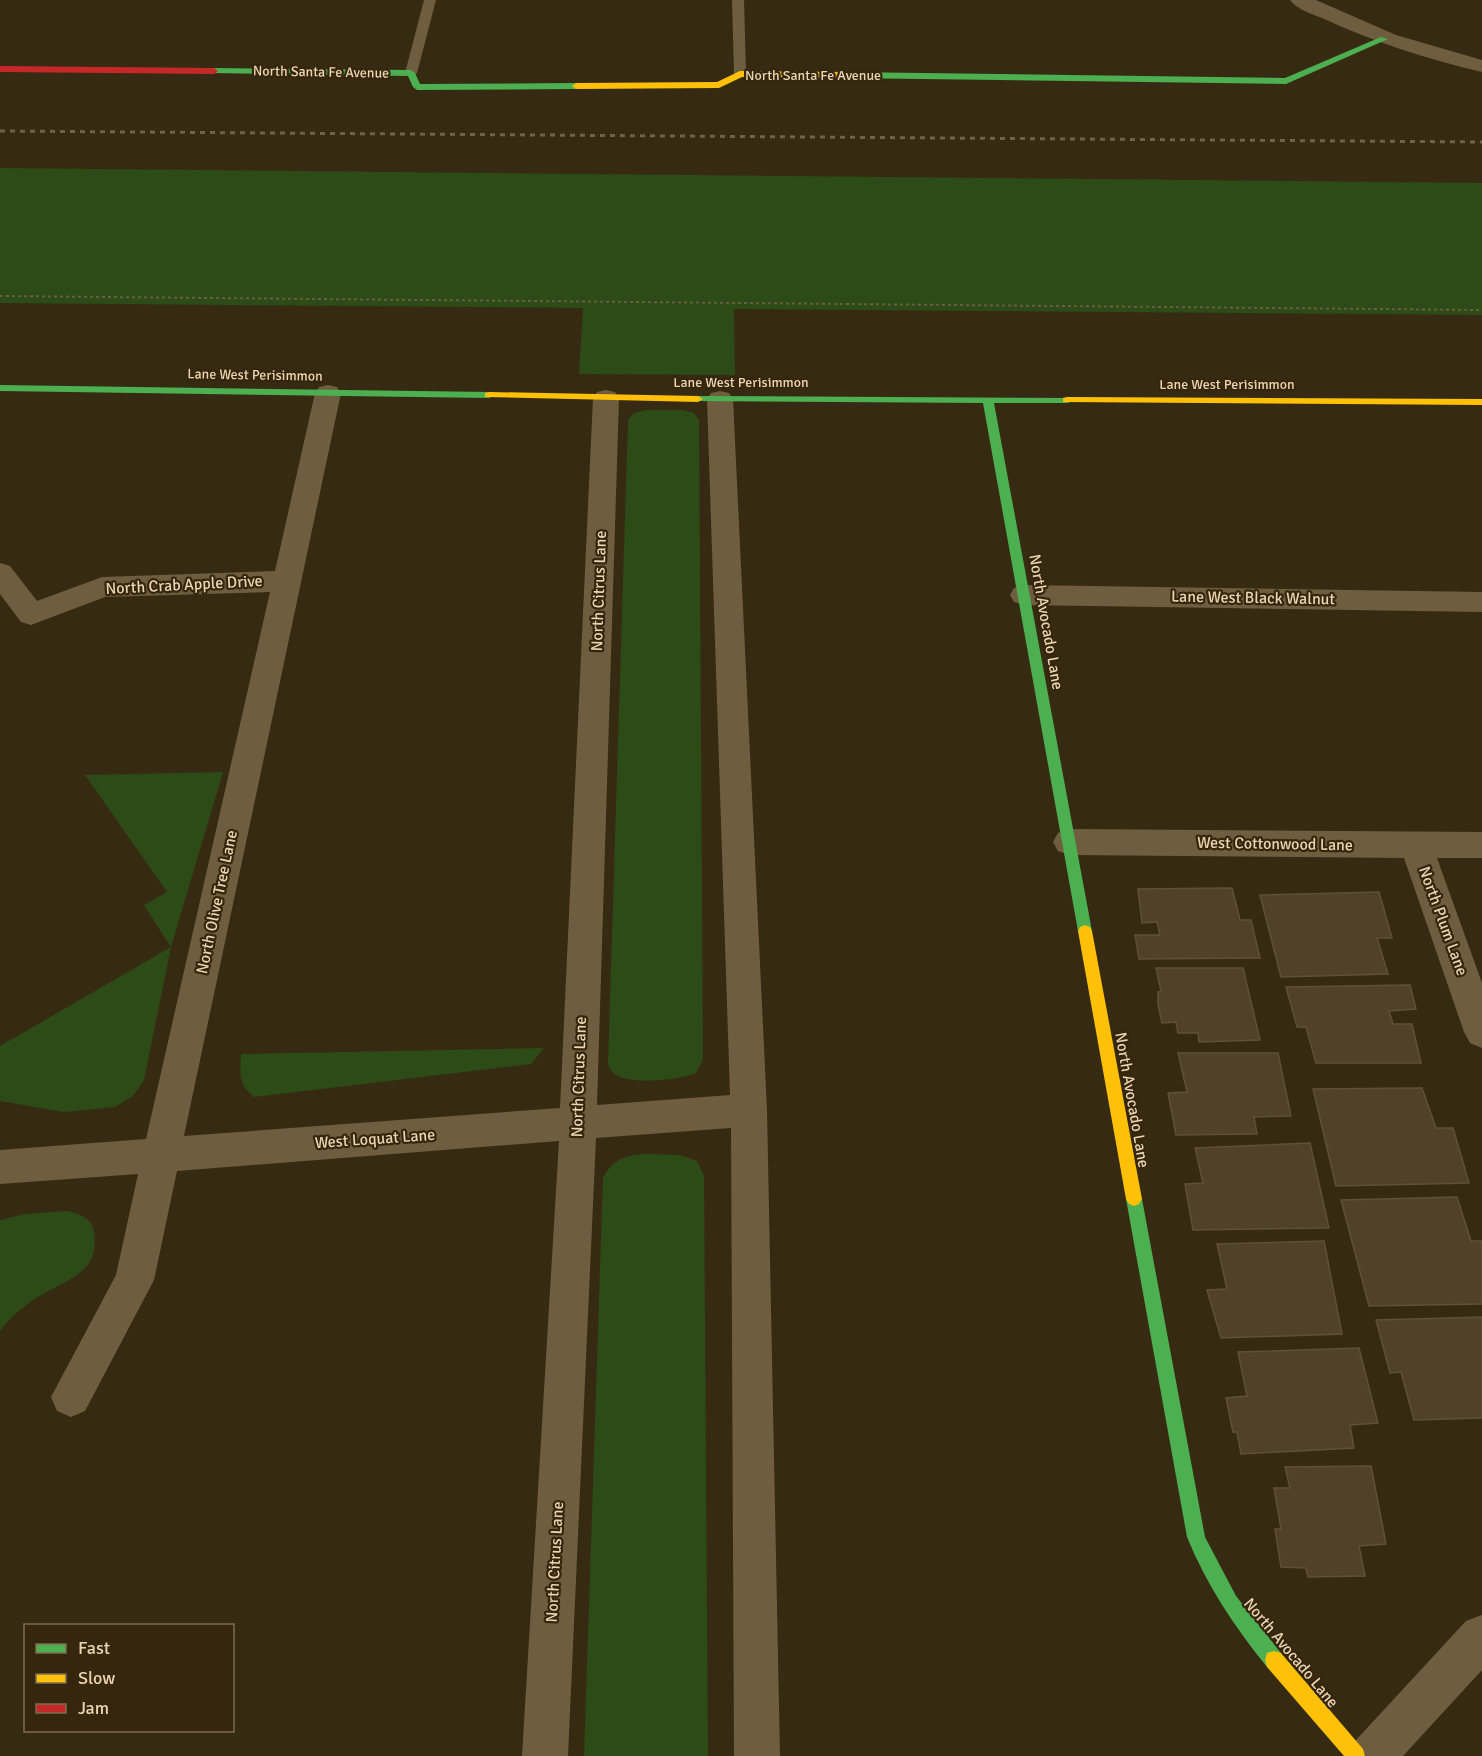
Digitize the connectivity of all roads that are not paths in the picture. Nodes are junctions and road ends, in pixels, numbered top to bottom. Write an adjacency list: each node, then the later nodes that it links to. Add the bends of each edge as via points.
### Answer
1 (429, 0): 7 (lane)
2 (738, 0): 8 (lane)
3 (1300, 0): 4 (street)
4 (1384, 39): 5 (street, via 1426,54); 8 (street, North Santa Fe Avenue, via 1286,81)
5 (1482, 66)
6 (0, 69): 7 (street, North Santa Fe Avenue)
7 (411, 73): 8 (street, North Santa Fe Avenue, via 417,87 719,85)
8 (740, 74)
9 (0, 388): 10 (street, Lane West Perisimmon)
10 (328, 393): 11 (street, Lane West Perisimmon); 16 (street, North Olive Tree Lane)
11 (606, 398): 12 (street, Lane West Perisimmon); 24 (street, North Citrus Lane)
12 (720, 399): 13 (street, Lane West Perisimmon); 23 (street)
13 (988, 399): 14 (street, Lane West Perisimmon); 17 (street, North Avocado Lane)
14 (1482, 402)
15 (0, 573): 16 (street, North Crab Apple Drive, via 31,615 102,587)
16 (287, 581): 25 (street, North Olive Tree Lane)
17 (1024, 595): 18 (street, Lane West Black Walnut); 19 (street, North Avocado Lane)
18 (1482, 602)
19 (1069, 842): 20 (street, West Cottonwood Lane); 31 (street, North Avocado Lane, via 1196,1537 1212,1577 1235,1614)
20 (1416, 845): 21 (street, West Cottonwood Lane); 22 (street, North Plum Lane)
21 (1482, 845)
22 (1482, 1032)
23 (749, 1110): 24 (street, West Loquat Lane); 30 (street)
24 (578, 1124): 25 (street, West Loquat Lane); 29 (street, North Citrus Lane)
25 (162, 1154): 26 (street, West Loquat Lane); 27 (street, North Olive Tree Lane, via 134,1280)
26 (0, 1167)
27 (71, 1397)
28 (1482, 1637): 32 (street)
29 (545, 1756)
30 (757, 1756)
31 (1356, 1756)
32 (1372, 1756)

